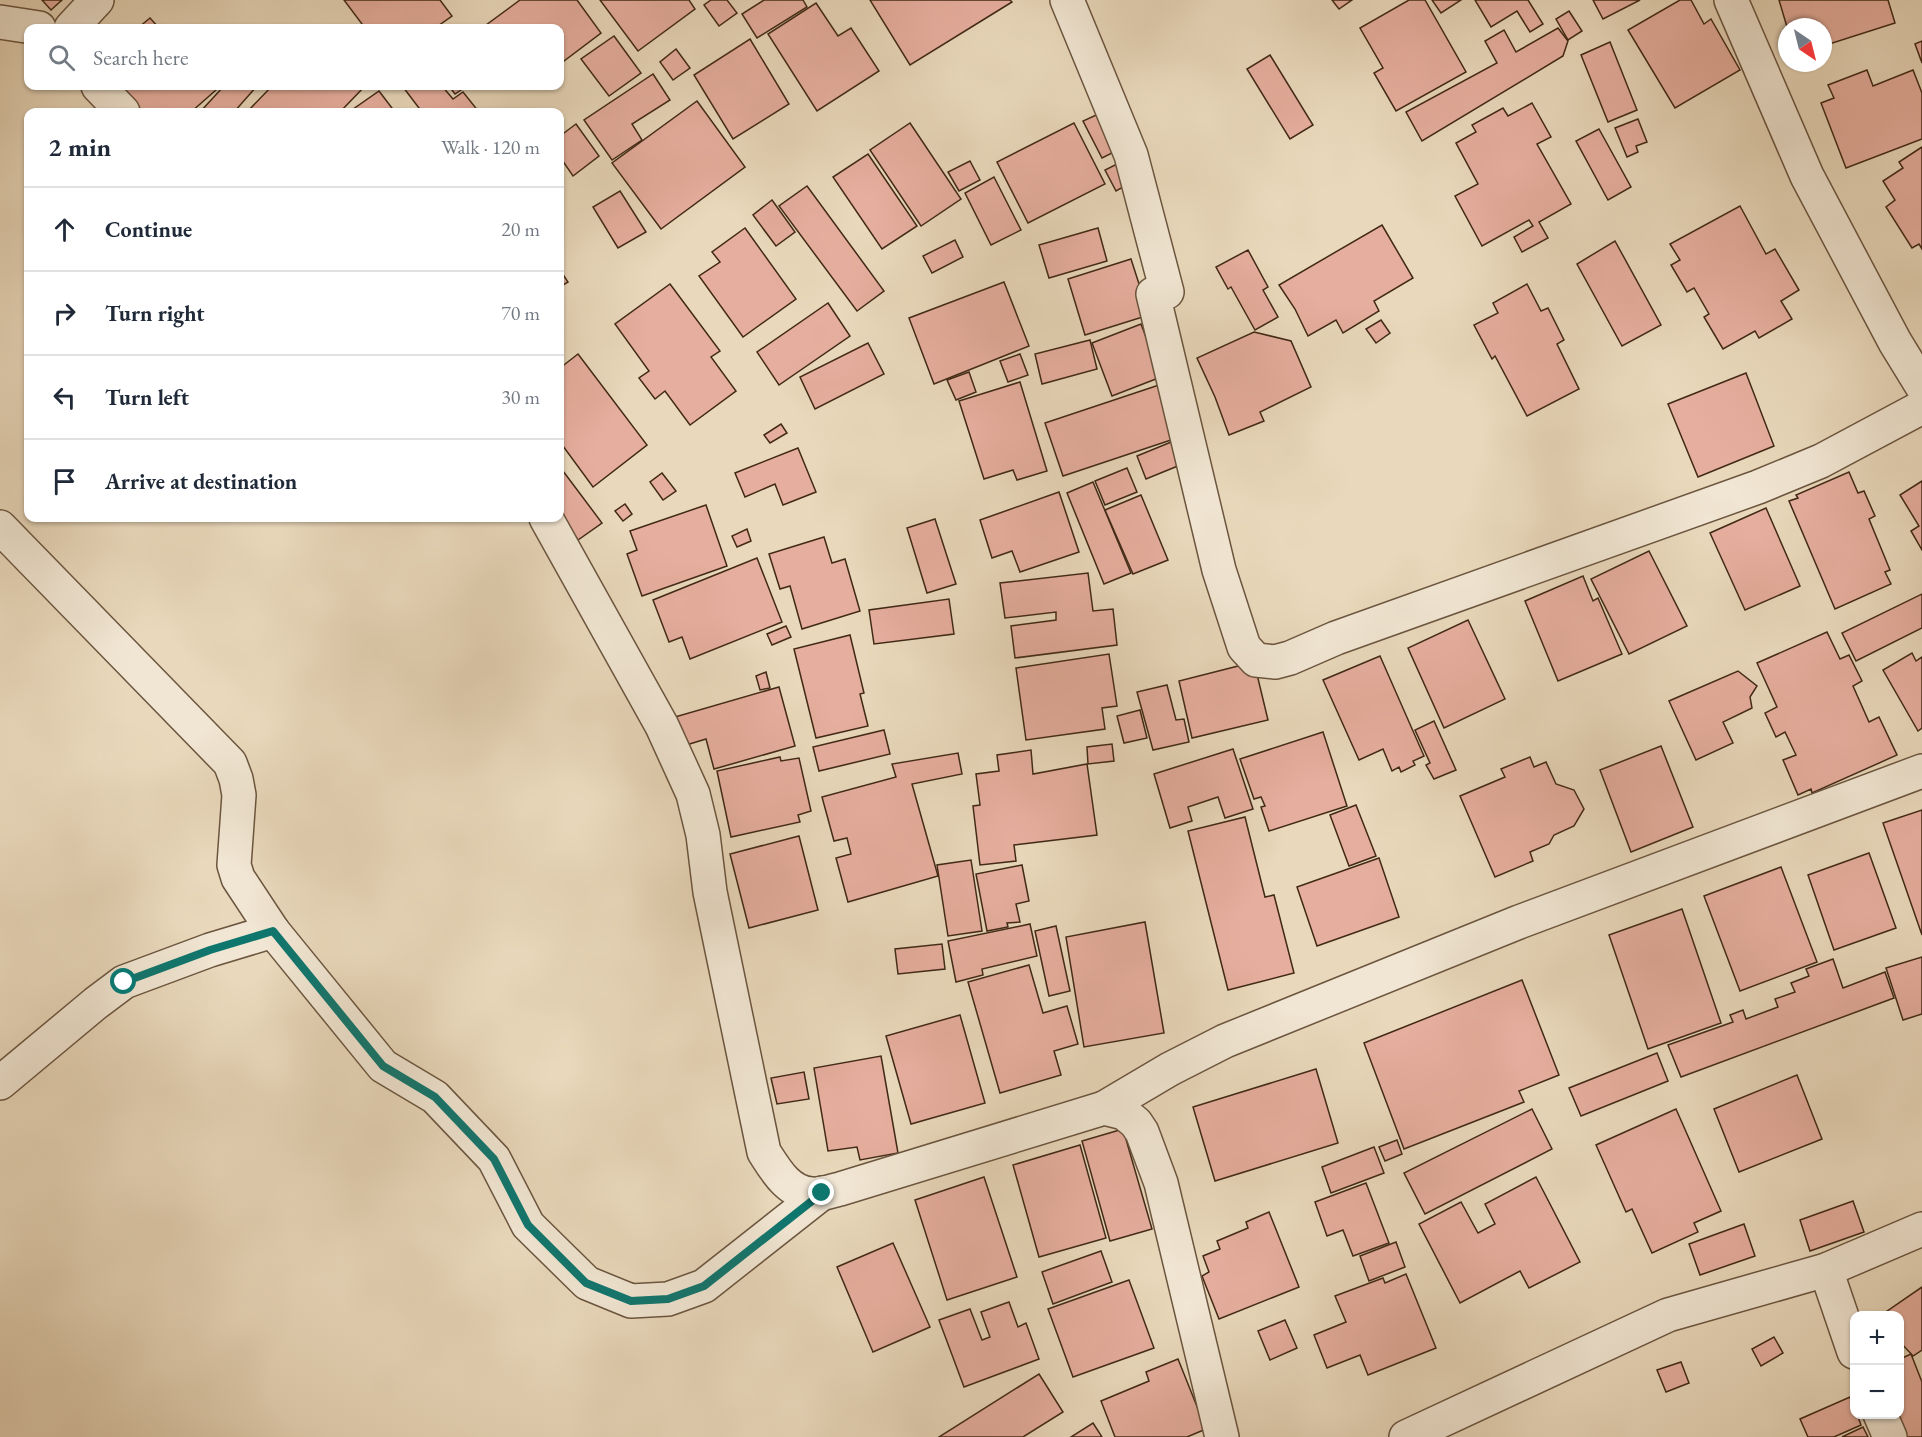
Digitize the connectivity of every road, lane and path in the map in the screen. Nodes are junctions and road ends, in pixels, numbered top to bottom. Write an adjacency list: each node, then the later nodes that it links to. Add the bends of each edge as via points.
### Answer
1 (97, 0): 5 (street)
2 (1067, 0): 10 (street, via 1131,155 1167,292 1153,294 1219,570 1244,647 1256,660 1275,662 1290,658 1758,487 1821,462)
3 (1731, 0): 9 (street, via 1808,176 1894,342)
4 (0, 22): 6 (street)
5 (75, 24)
6 (24, 26)
7 (102, 90): 8 (street)
8 (119, 108)
9 (1922, 386)
10 (1922, 407)
11 (548, 522): 17 (street, via 662,726 693,794 764,1152 794,1189 811,1195)
12 (0, 527): 14 (street, via 230,763 239,795 234,865 238,878)
13 (1922, 771): 16 (street, via 1519,922 1226,1041 1170,1068)
14 (273, 931): 15 (street, via 124,982); 17 (street, via 383,1066 435,1097 494,1159 528,1225 586,1283 631,1301 668,1299 704,1286)
15 (0, 1083)
16 (1104, 1108): 17 (street); 22 (street, via 1124,1113 1136,1123 1161,1183)
17 (822, 1193)
18 (1922, 1229): 19 (street)
19 (1826, 1270): 20 (street); 23 (street, via 1668,1315)
20 (1850, 1340)
21 (1882, 1419): 24 (street)
22 (1222, 1437)
23 (1406, 1437)
24 (1890, 1437)

